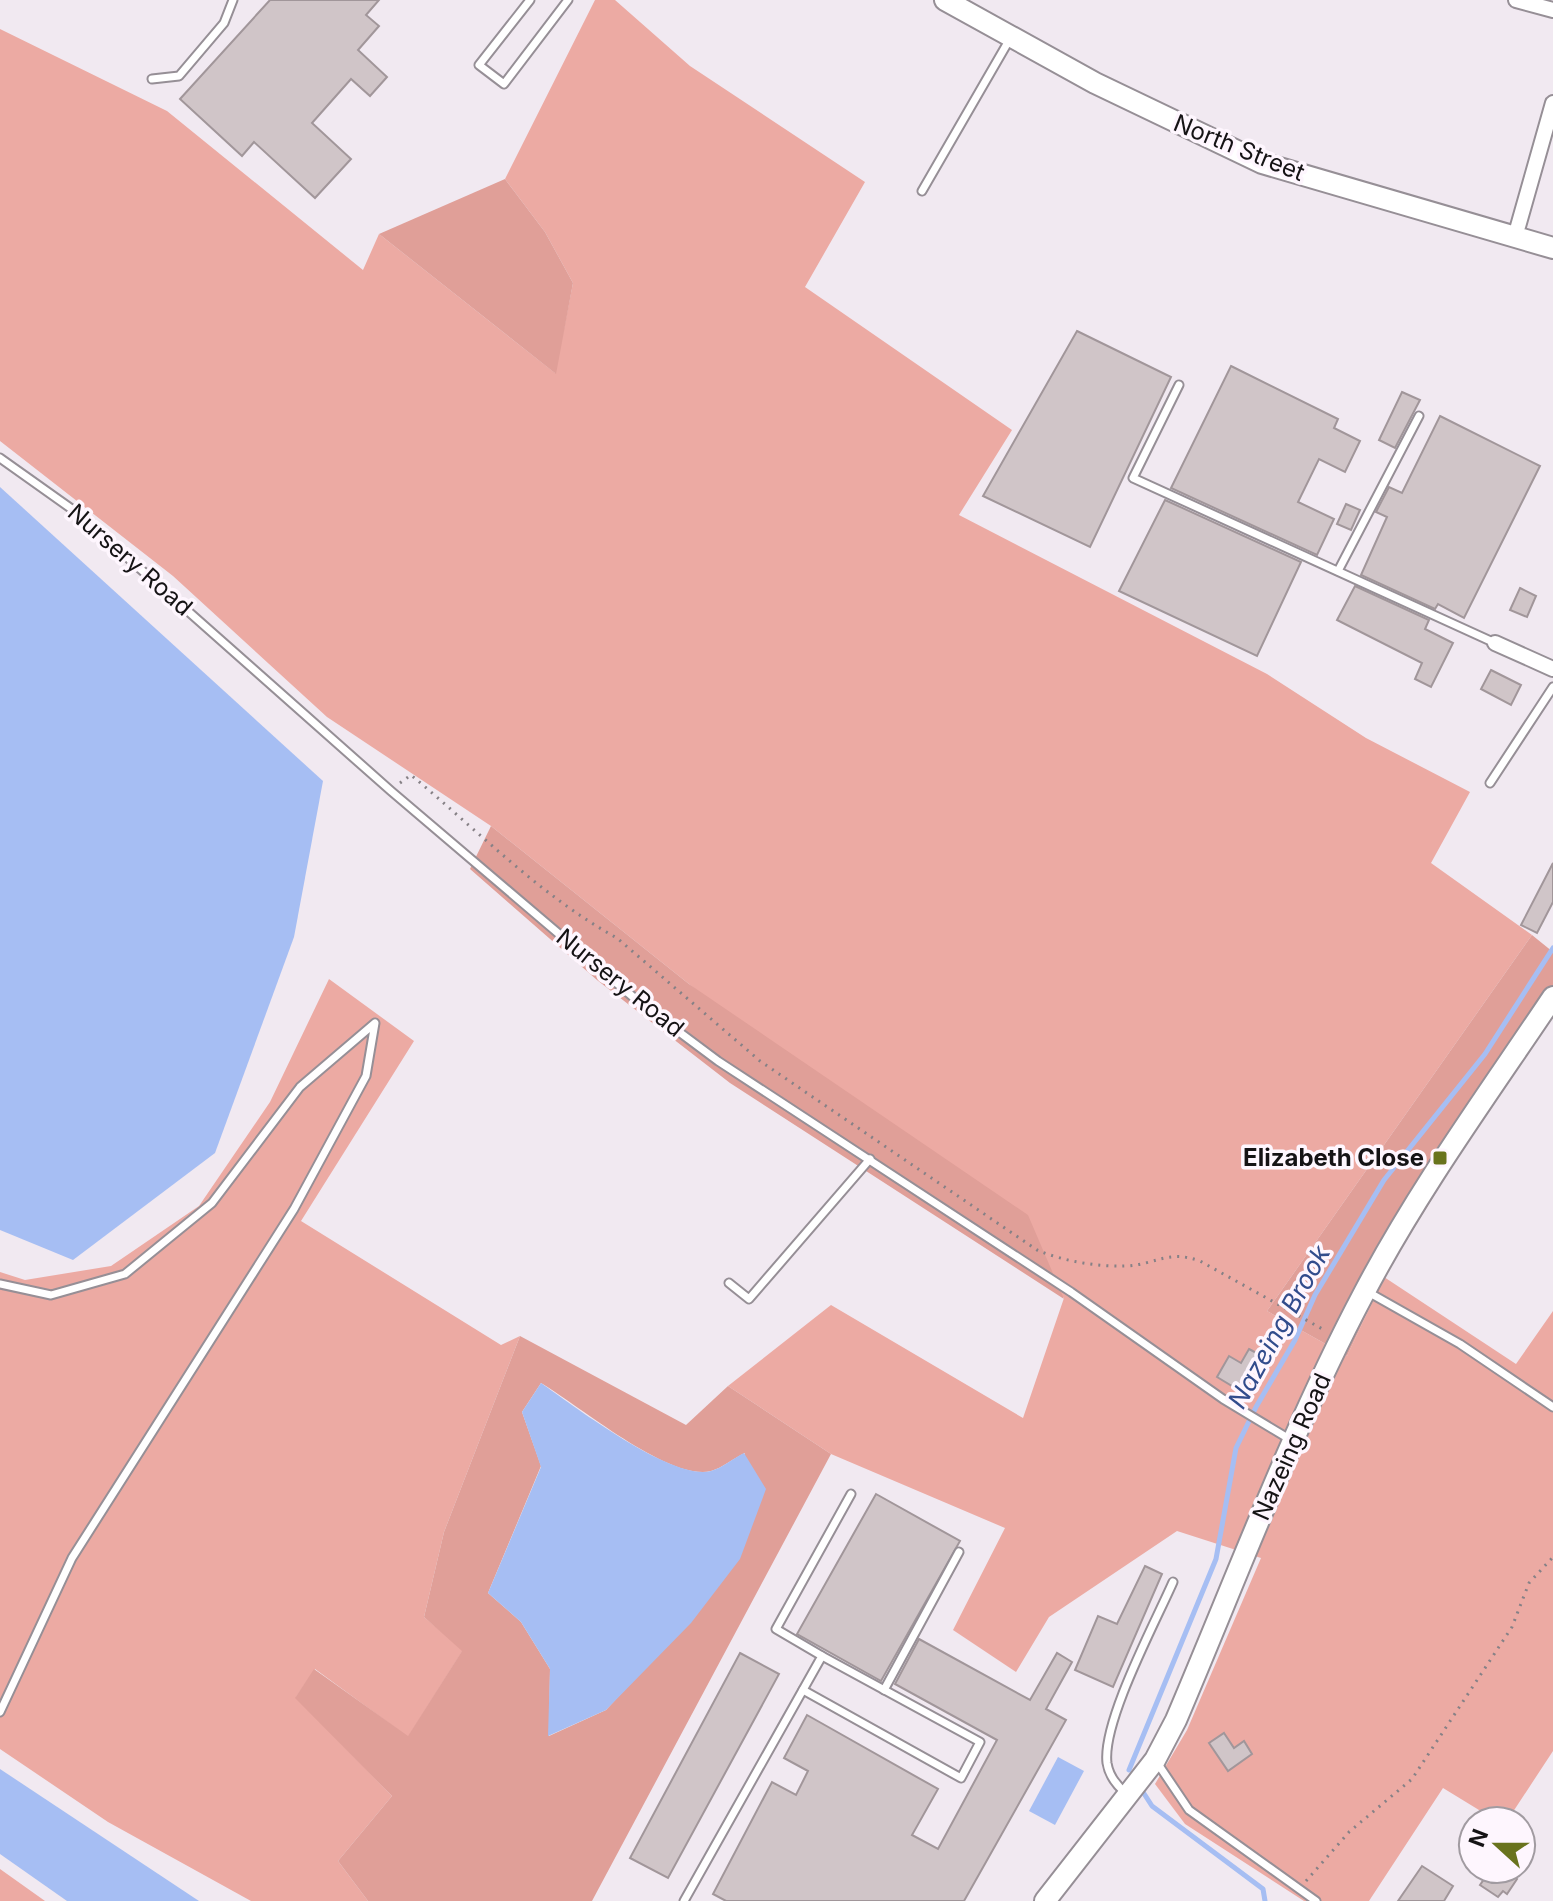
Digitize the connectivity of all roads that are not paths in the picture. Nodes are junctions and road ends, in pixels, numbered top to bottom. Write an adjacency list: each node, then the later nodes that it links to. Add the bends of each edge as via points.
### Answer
1 (233, 0): 8 (lane, via 224,23 179,76)
2 (530, 0): 3 (lane, via 479,65 504,84)
3 (568, 0)
4 (945, 0): 7 (main road, North Street)
5 (1516, 0): 6 (street)
6 (1553, 10)
7 (1012, 36): 10 (lane); 11 (main road, North Street, via 1148,110 1262,163)
8 (152, 79)
9 (1553, 103): 11 (street)
10 (922, 191)
11 (1515, 237): 12 (main road, North Street)
12 (1553, 248)
13 (1179, 385): 16 (lane, via 1133,478)
14 (1419, 416): 16 (lane)
15 (0, 458): 22 (lane, Nursery Road, via 76,512 639,1002 718,1061)
16 (1338, 571): 17 (lane)
17 (1495, 643): 18 (street)
18 (1553, 669)
19 (1553, 687): 20 (lane)
20 (1490, 783)
21 (1553, 997): 25 (main road, Nazeing Road, via 1433,1177)
22 (870, 1159): 23 (lane, via 749,1299); 27 (lane, Nursery Road, via 1241,1411)
23 (729, 1283)
24 (0, 1284): 34 (lane, via 51,1295 125,1274 212,1203 300,1087 375,1023 366,1076 294,1209 72,1558)
25 (1366, 1290): 26 (lane, via 1460,1344); 27 (main road, Nazeing Road)
26 (1553, 1407)
27 (1292, 1440): 35 (main road, Nazeing Road)
28 (851, 1494): 31 (lane, via 776,1629)
29 (959, 1552): 33 (lane)
30 (1173, 1582): 36 (lane, via 1116,1714 1108,1751 1110,1774)
31 (822, 1656): 32 (lane); 33 (lane)
32 (803, 1690): 33 (lane, via 961,1778 980,1742); 38 (lane)
33 (884, 1690)
34 (0, 1712)
35 (1155, 1760): 36 (main road, Nazeing Road); 37 (lane, via 1189,1810)
36 (1129, 1795): 39 (main road, Nazeing Road)
37 (1302, 1895): 40 (lane)
38 (688, 1900)
39 (1045, 1901)
40 (1316, 1901)

